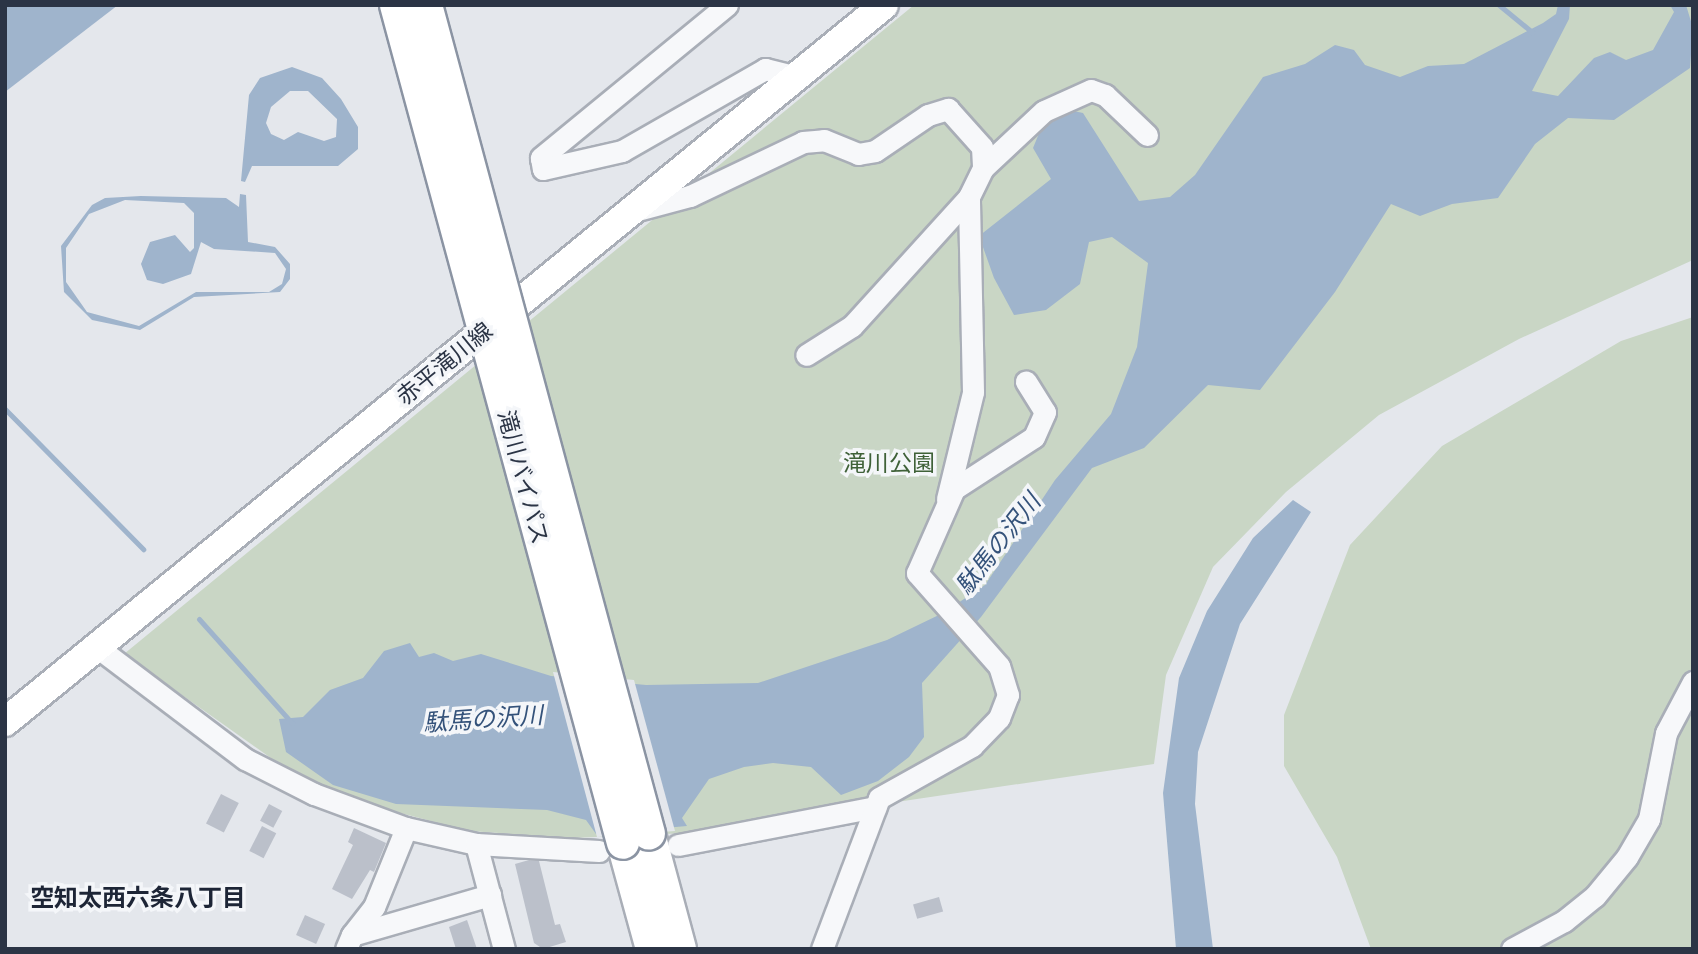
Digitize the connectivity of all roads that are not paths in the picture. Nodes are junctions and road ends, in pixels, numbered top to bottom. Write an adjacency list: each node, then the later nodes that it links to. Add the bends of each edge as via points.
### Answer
1 (396, 5): 18 (highway, 滝川バイパス, bridge)
2 (426, 5): 18 (highway, 滝川バイパス, bridge)
3 (727, 5): 5 (street, via 541,158 543,169 622,151 765,69)
4 (884, 5): 5 (main road, 赤平滝川線)
5 (796, 77): 9 (main road, 赤平滝川線)
6 (1147, 135): 7 (street, via 1105,95 1091,90 1044,111)
7 (983, 168): 8 (street); 9 (street, via 982,148 947,109 928,115 875,151 858,154 824,140 803,142 690,196)
8 (969, 197): 10 (street, via 852,326); 12 (street, via 973,392)
9 (629, 213): 13 (main road, 赤平滝川線)
10 (806, 355)
11 (1026, 381): 12 (street, via 1045,412 1034,437)
12 (947, 499): 16 (street, via 917,573 999,666 1008,695 999,718 972,746 891,790)
13 (97, 647): 15 (main road, 赤平滝川線); 17 (street, via 245,759 314,794)
14 (1693, 682): 27 (street, via 1666,733 1649,819 1626,857 1595,896 1564,921)
15 (5, 722)
16 (875, 807): 20 (street); 26 (street)
17 (406, 828): 19 (street); 22 (street, via 374,907)
18 (624, 843): 19 (street); 24 (highway, 滝川バイパス); 25 (highway, 滝川バイパス)
19 (476, 844): 21 (street)
20 (678, 845)
21 (490, 895): 22 (street); 23 (street)
22 (349, 942)
23 (504, 949)
24 (652, 949)
25 (680, 949)
26 (822, 949)
27 (1512, 949)

